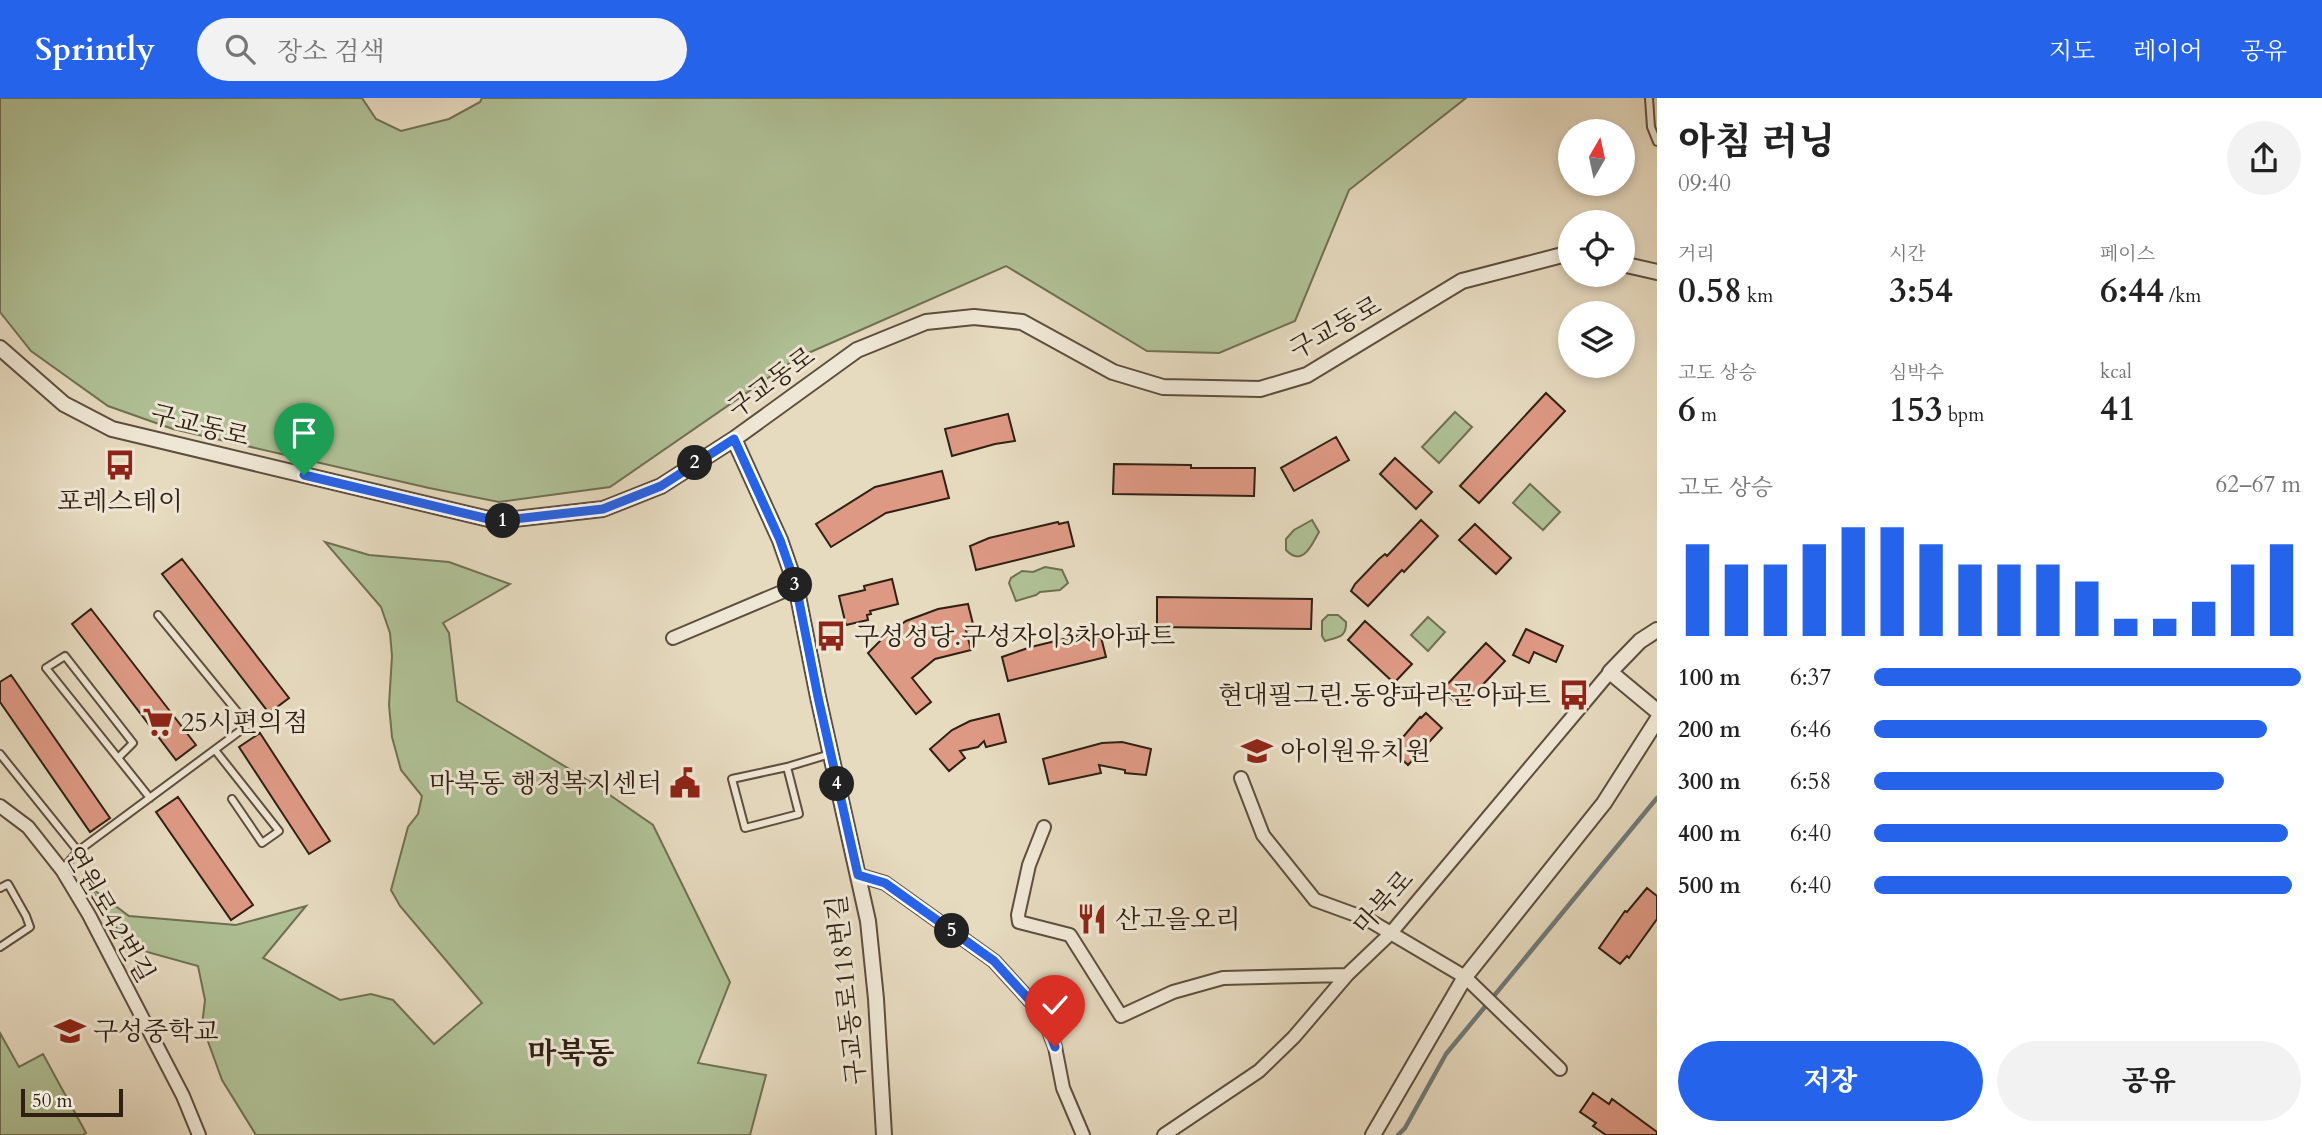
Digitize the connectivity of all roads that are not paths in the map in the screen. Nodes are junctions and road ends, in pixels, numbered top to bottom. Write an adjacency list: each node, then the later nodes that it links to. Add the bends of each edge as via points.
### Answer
1 (1649, 98): 2 (lane)
2 (1657, 142)
3 (1558, 256): 7 (street, 구교동로, via 1462,281 1307,375 1260,389 1163,387 1113,372 1022,322 974,317 926,322 857,350)
4 (1635, 267): 5 (street)
5 (1657, 272)
6 (0, 348): 7 (street, 구교동로, via 64,404 111,429 497,521 603,509 661,486)
7 (734, 439): 8 (street, 구교동로118번길)
8 (796, 586): 11 (street); 17 (street, 구교동로118번길)
9 (158, 615): 15 (lane, via 248,725)
10 (1657, 630): 12 (street)
11 (673, 638)
12 (1610, 672): 13 (street); 29 (street, 마북로)
13 (1657, 711)
14 (1657, 720): 32 (street, via 1604,803)
15 (215, 750): 21 (lane); 22 (lane, via 279,831 262,843)
16 (0, 754): 25 (lane)
17 (830, 754): 19 (lane); 27 (street, 구교동로118번길)
18 (118, 758): 18 (lane, via 86,718 46,667 65,656 133,743); 21 (lane)
19 (787, 767): 19 (lane, via 732,779 745,828 799,814)
20 (1241, 778): 29 (street, via 1263,835 1315,900 1367,919)
21 (150, 798): 25 (lane)
22 (232, 799)
23 (0, 806): 26 (street, 연원로42번길, via 28,827)
24 (1044, 827): 31 (street, via 1029,864 1019,922 1070,934 1121,1016 1173,992 1223,978)
25 (78, 851): 26 (lane)
26 (62, 870): 34 (street, 연원로42번길, via 183,1096)
27 (858, 875): 35 (street, 구교동로118번길, via 876,999); 36 (street, via 885,883 994,961 1043,1015 1063,1088)
28 (0, 888): 30 (lane, via 8,884 30,927)
29 (1390, 934): 31 (street, 마북로); 32 (street)
30 (0, 947)
31 (1347, 975): 37 (street, 마북로, via 1259,1071)
32 (1465, 977): 33 (street); 38 (street)
33 (1560, 1069)
34 (199, 1135)
35 (884, 1135)
36 (1083, 1135)
37 (1164, 1135)
38 (1373, 1135)

